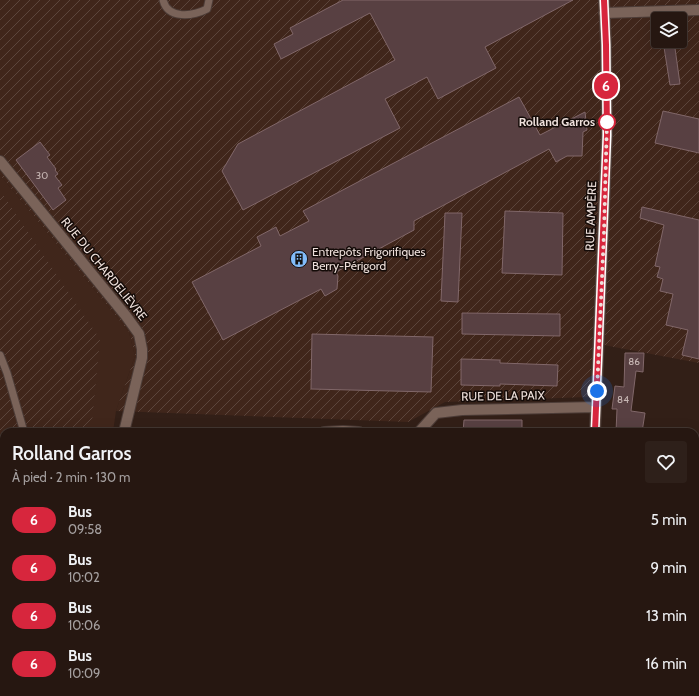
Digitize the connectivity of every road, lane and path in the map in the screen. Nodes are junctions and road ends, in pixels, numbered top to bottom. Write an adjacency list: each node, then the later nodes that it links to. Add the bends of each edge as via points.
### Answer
1 (164, 0): 2 (lane, via 171,12 184,16 207,9)
2 (209, 0)
3 (604, 0): 5 (street, RUE AMPÈRE)
4 (699, 10): 5 (street)
5 (604, 13): 8 (street, RUE AMPÈRE, via 607,135)
6 (0, 161): 10 (street, RUE DU CHARDELIÈVRE, via 139,334 142,358)
7 (0, 355): 9 (lane)
8 (596, 407): 11 (street, RUE DE LA PAIX, via 449,411 436,413); 12 (street, RUE AMPÈRE)
9 (23, 428)
10 (125, 428)
11 (423, 428)
12 (595, 428)

